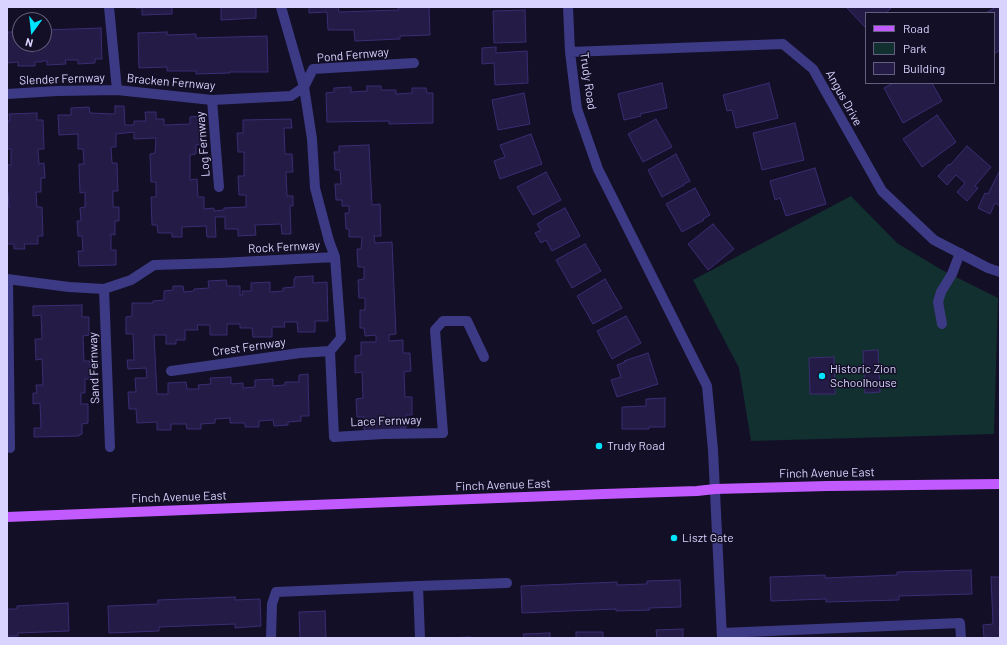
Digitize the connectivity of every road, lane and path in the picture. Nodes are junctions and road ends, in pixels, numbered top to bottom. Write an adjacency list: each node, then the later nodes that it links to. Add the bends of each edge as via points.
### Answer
1 (109, 7): 7 (street, Bracken Fernway)
2 (281, 7): 6 (street, Rock Fernway)
3 (568, 7): 4 (street, Trudy Road)
4 (570, 52): 11 (street, Angus Drive, via 783,44 813,70 882,191 934,240); 23 (street, Trudy Road, via 577,109 598,168 707,386)
5 (414, 63): 6 (street, Pond Fernway, via 314,69)
6 (304, 87): 9 (street, Bracken Fernway, via 291,96); 12 (street, Rock Fernway, via 312,139 315,188)
7 (117, 90): 8 (street, Slender Fernway); 9 (street, Bracken Fernway)
8 (7, 94)
9 (212, 100): 10 (street, Log Fernway)
10 (219, 187)
11 (960, 254): 13 (street, Angus Drive); 16 (street, via 938,302)
12 (335, 257): 15 (street, Rock Fernway, via 154,265 131,280); 17 (street, via 341,338)
13 (1000, 272)
14 (8, 279): 15 (street, Rock Fernway); 21 (street)
15 (104, 289): 20 (street, Sand Fernway)
16 (942, 324)
17 (330, 352): 18 (street, Lace Fernway, via 334,437 442,432 435,330 443,321 467,320); 19 (street, Crest Fernway, via 300,353)
18 (484, 357)
19 (171, 371)
20 (110, 447)
21 (10, 448)
22 (1000, 484): 23 (main road, Finch Avenue East)
23 (715, 489): 24 (main road, Finch Avenue East); 27 (street)
24 (7, 517)
25 (507, 583): 26 (street)
26 (418, 586): 28 (street, via 276,592 272,604); 29 (street)
27 (722, 636): 30 (street, via 960,623)
28 (271, 638)
29 (420, 638)
30 (961, 638)

